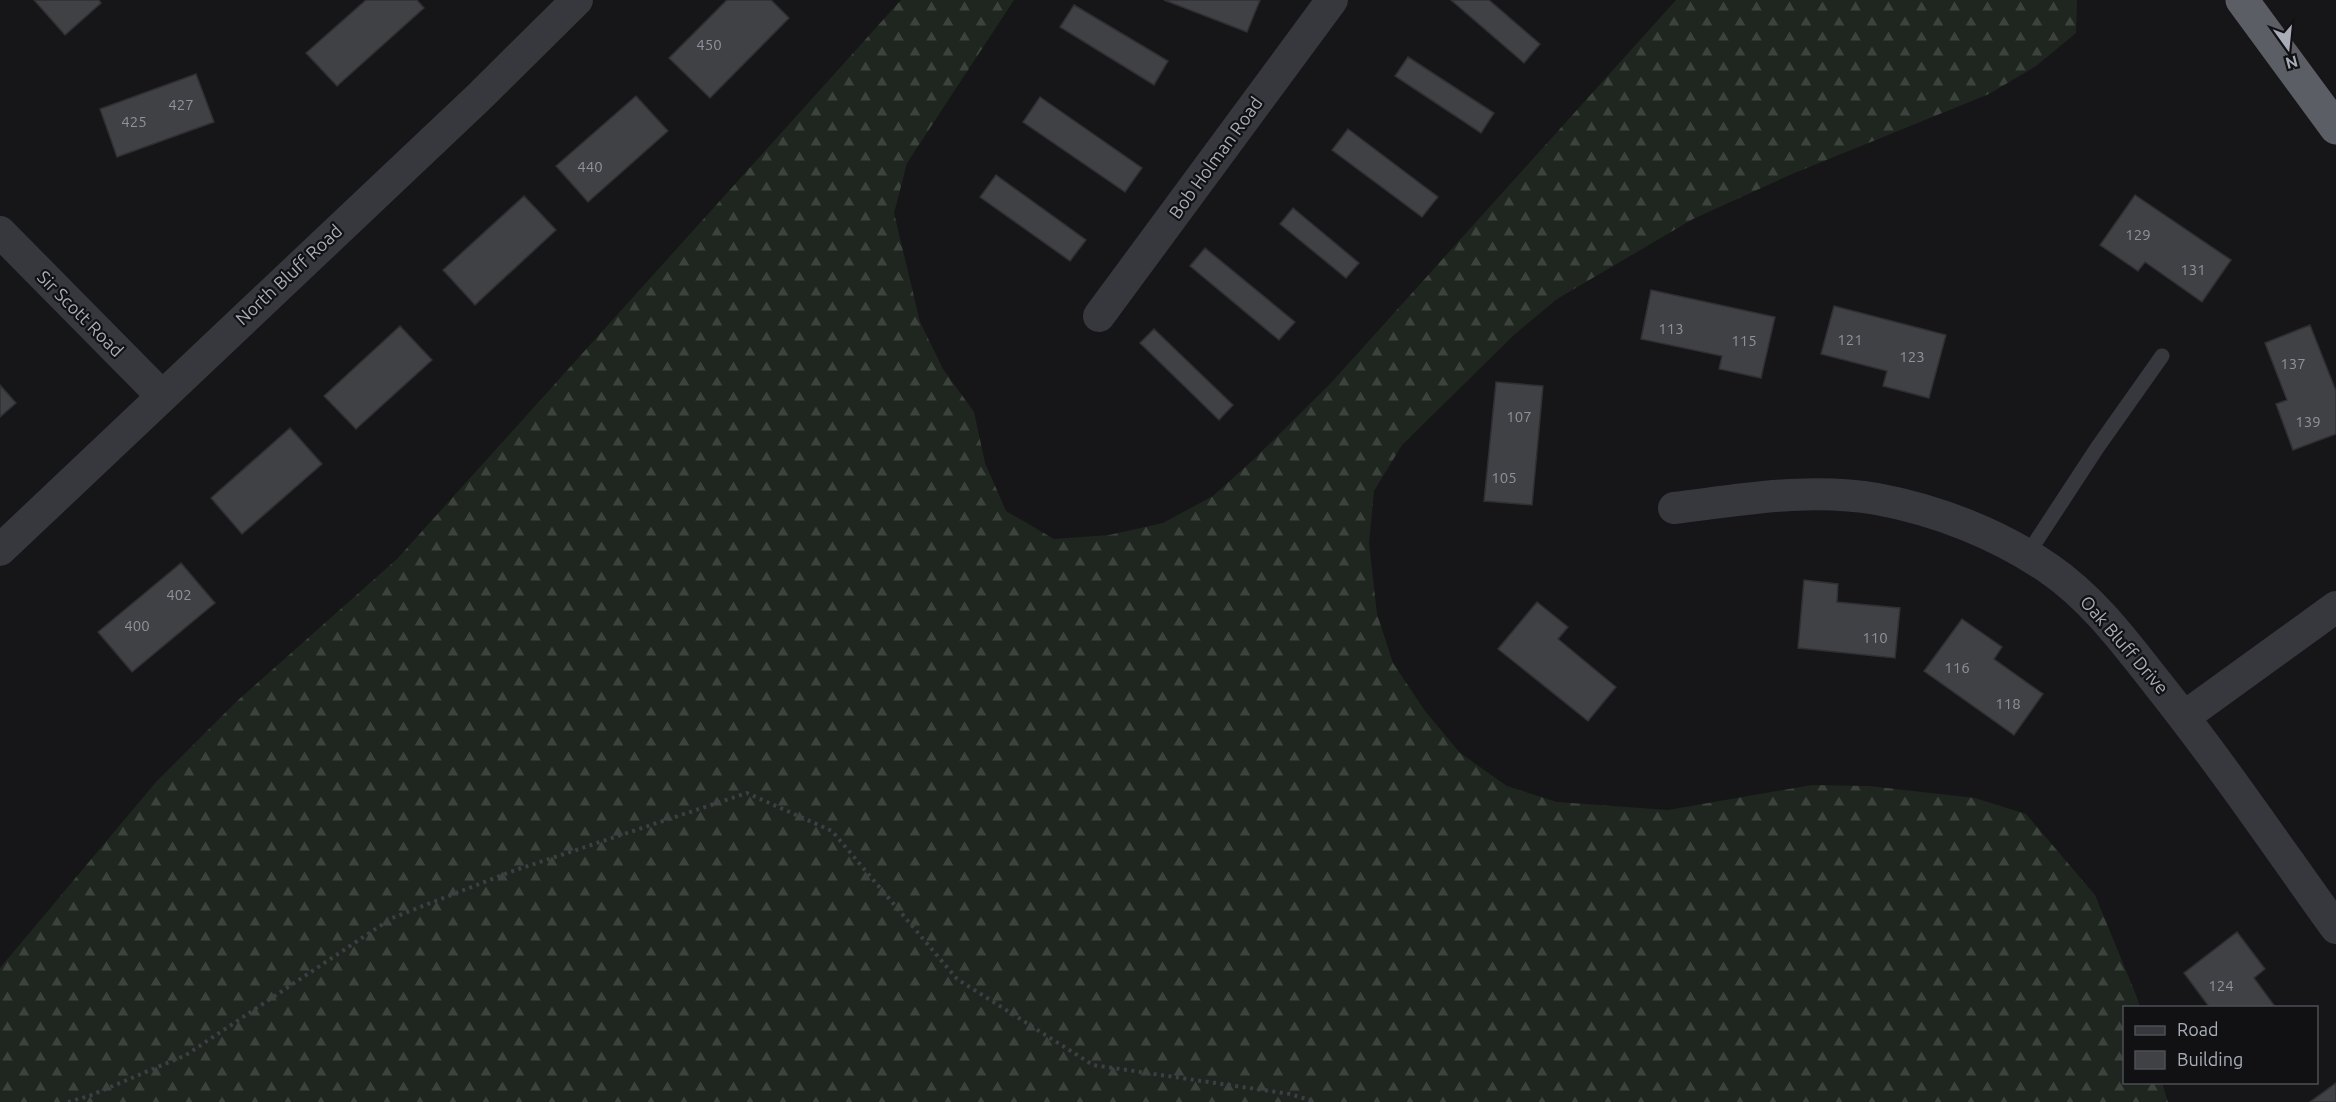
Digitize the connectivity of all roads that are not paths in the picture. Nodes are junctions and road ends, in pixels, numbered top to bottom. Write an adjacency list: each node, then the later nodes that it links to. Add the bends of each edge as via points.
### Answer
1 (577, 0): 8 (street, North Bluff Road)
2 (1332, 0): 6 (street, Bob Holman Road)
3 (2242, 0): 4 (highway)
4 (2336, 128)
5 (0, 232): 8 (street, Sir Scott Road)
6 (1099, 316)
7 (2162, 356): 11 (lane)
8 (161, 395): 10 (street, North Bluff Road)
9 (1674, 508): 11 (street, Oak Bluff Drive, via 1766,496 1875,499 1971,527)
10 (0, 550)
11 (2027, 555): 13 (street, Oak Bluff Drive, via 2082,596 2116,631)
12 (2336, 607): 13 (street)
13 (2184, 717): 14 (street, Oak Bluff Drive)
14 (2336, 928)

